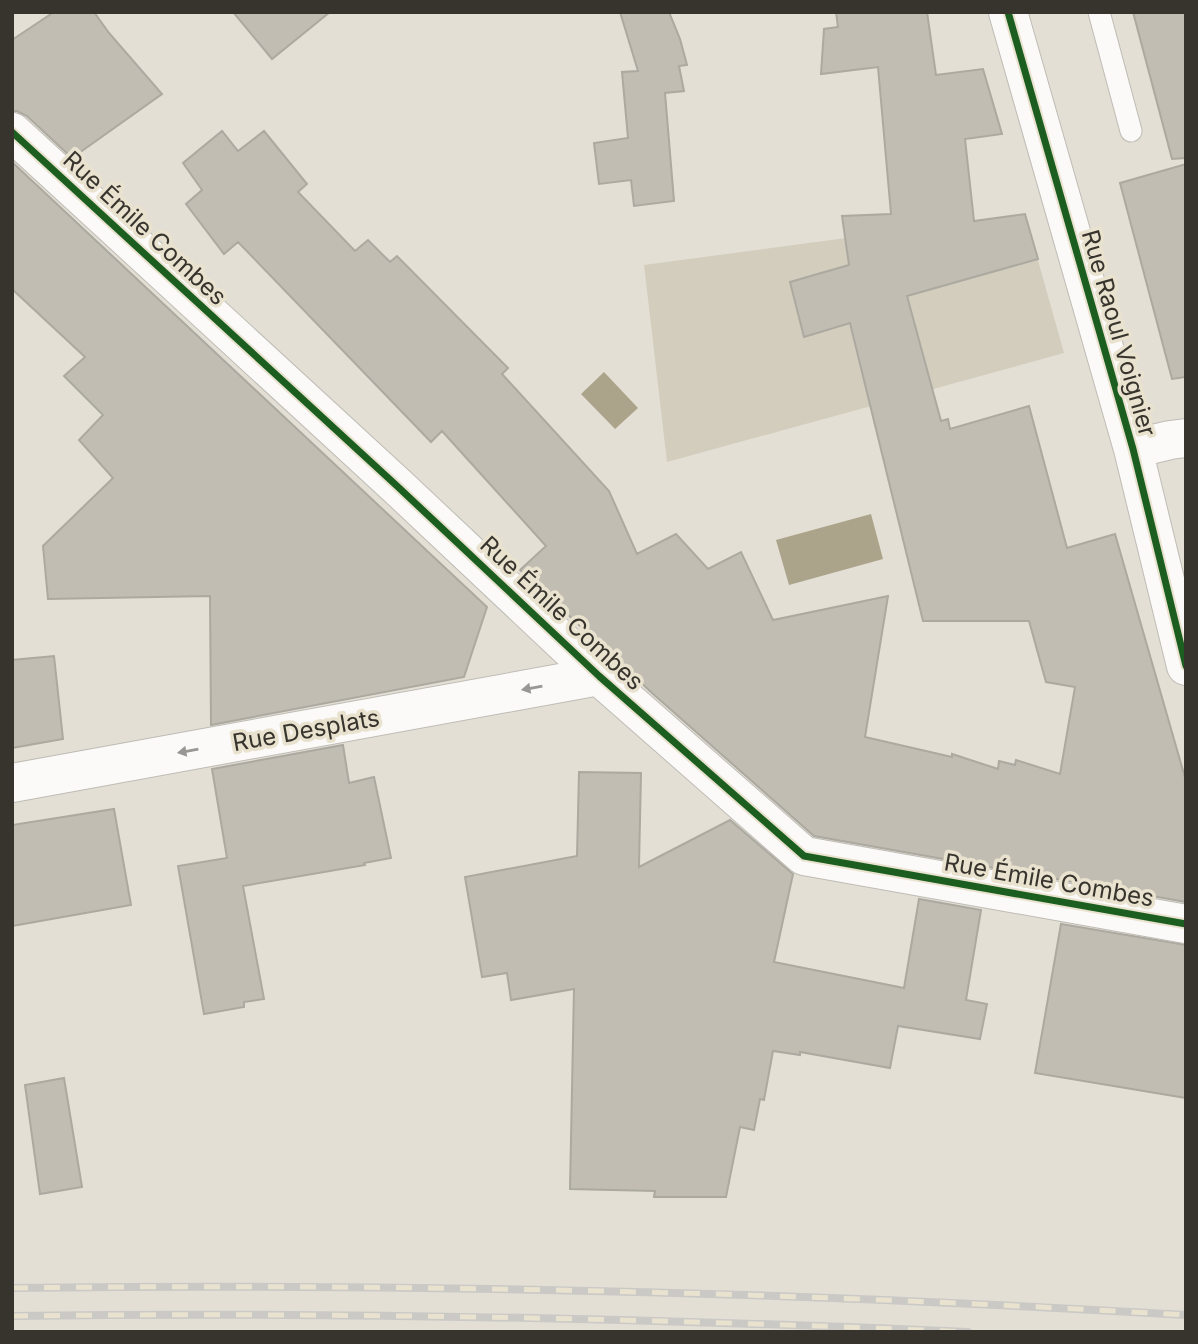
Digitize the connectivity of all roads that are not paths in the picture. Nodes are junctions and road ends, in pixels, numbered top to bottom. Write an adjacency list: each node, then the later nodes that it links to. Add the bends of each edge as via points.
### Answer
1 (1008, 12): 6 (street, Rue Raoul Voignier)
2 (1099, 12): 3 (lane)
3 (1131, 131)
4 (12, 132): 8 (street, Rue Émile Combes)
5 (1186, 438): 6 (street)
6 (1133, 449): 7 (street, Rue Raoul Voignier)
7 (1186, 666)
8 (599, 676): 9 (street, Rue Desplats, one-way to 9); 10 (street, Rue Émile Combes, via 804,856)
9 (12, 783)
10 (1186, 924)

